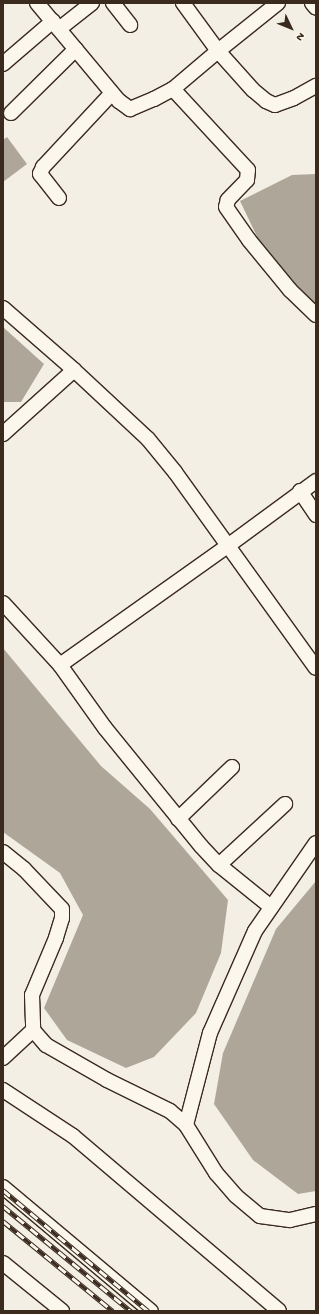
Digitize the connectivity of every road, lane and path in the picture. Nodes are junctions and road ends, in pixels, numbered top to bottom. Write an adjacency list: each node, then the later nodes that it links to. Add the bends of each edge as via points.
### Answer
1 (37, 3): 9 (street)
2 (92, 3): 9 (street)
3 (113, 3): 8 (street)
4 (183, 3): 11 (street)
5 (278, 3): 11 (street)
6 (312, 3): 7 (street)
7 (316, 8)
8 (130, 24)
9 (56, 25): 10 (street); 12 (street)
10 (76, 49): 15 (street); 16 (street)
11 (218, 51): 13 (street, via 253,90 275,105); 14 (street)
12 (3, 64)
13 (316, 86)
14 (172, 89): 15 (street, via 130,109); 19 (street, via 248,170 247,180 228,200 226,207 290,290)
15 (112, 93): 17 (street, via 43,167 40,174)
16 (11, 113)
17 (59, 198)
18 (3, 308): 20 (street)
19 (316, 316)
20 (74, 370): 21 (street); 25 (street, via 148,439)
21 (3, 434)
22 (316, 480): 23 (street)
23 (300, 491): 24 (street); 25 (street)
24 (316, 515)
25 (229, 545): 27 (street); 28 (street)
26 (3, 603): 27 (street)
27 (60, 665): 31 (street, via 105,728)
28 (316, 668)
29 (232, 767): 31 (street)
30 (285, 804): 34 (street)
31 (178, 819): 34 (street)
32 (316, 844): 35 (street)
33 (3, 852): 36 (street, via 24,868 62,909 56,938 32,995)
34 (219, 865): 35 (street)
35 (271, 907): 39 (street, via 255,931 210,1033)
36 (33, 1030): 37 (street); 39 (street, via 46,1045 107,1080 170,1111)
37 (3, 1058)
38 (3, 1090): 45 (street, via 73,1136)
39 (186, 1125): 41 (street, via 216,1173 236,1196 260,1216 290,1220)
40 (3, 1187): 44 (street)
41 (316, 1214)
42 (3, 1263): 43 (street)
43 (62, 1311)
44 (151, 1311)
45 (279, 1311)

